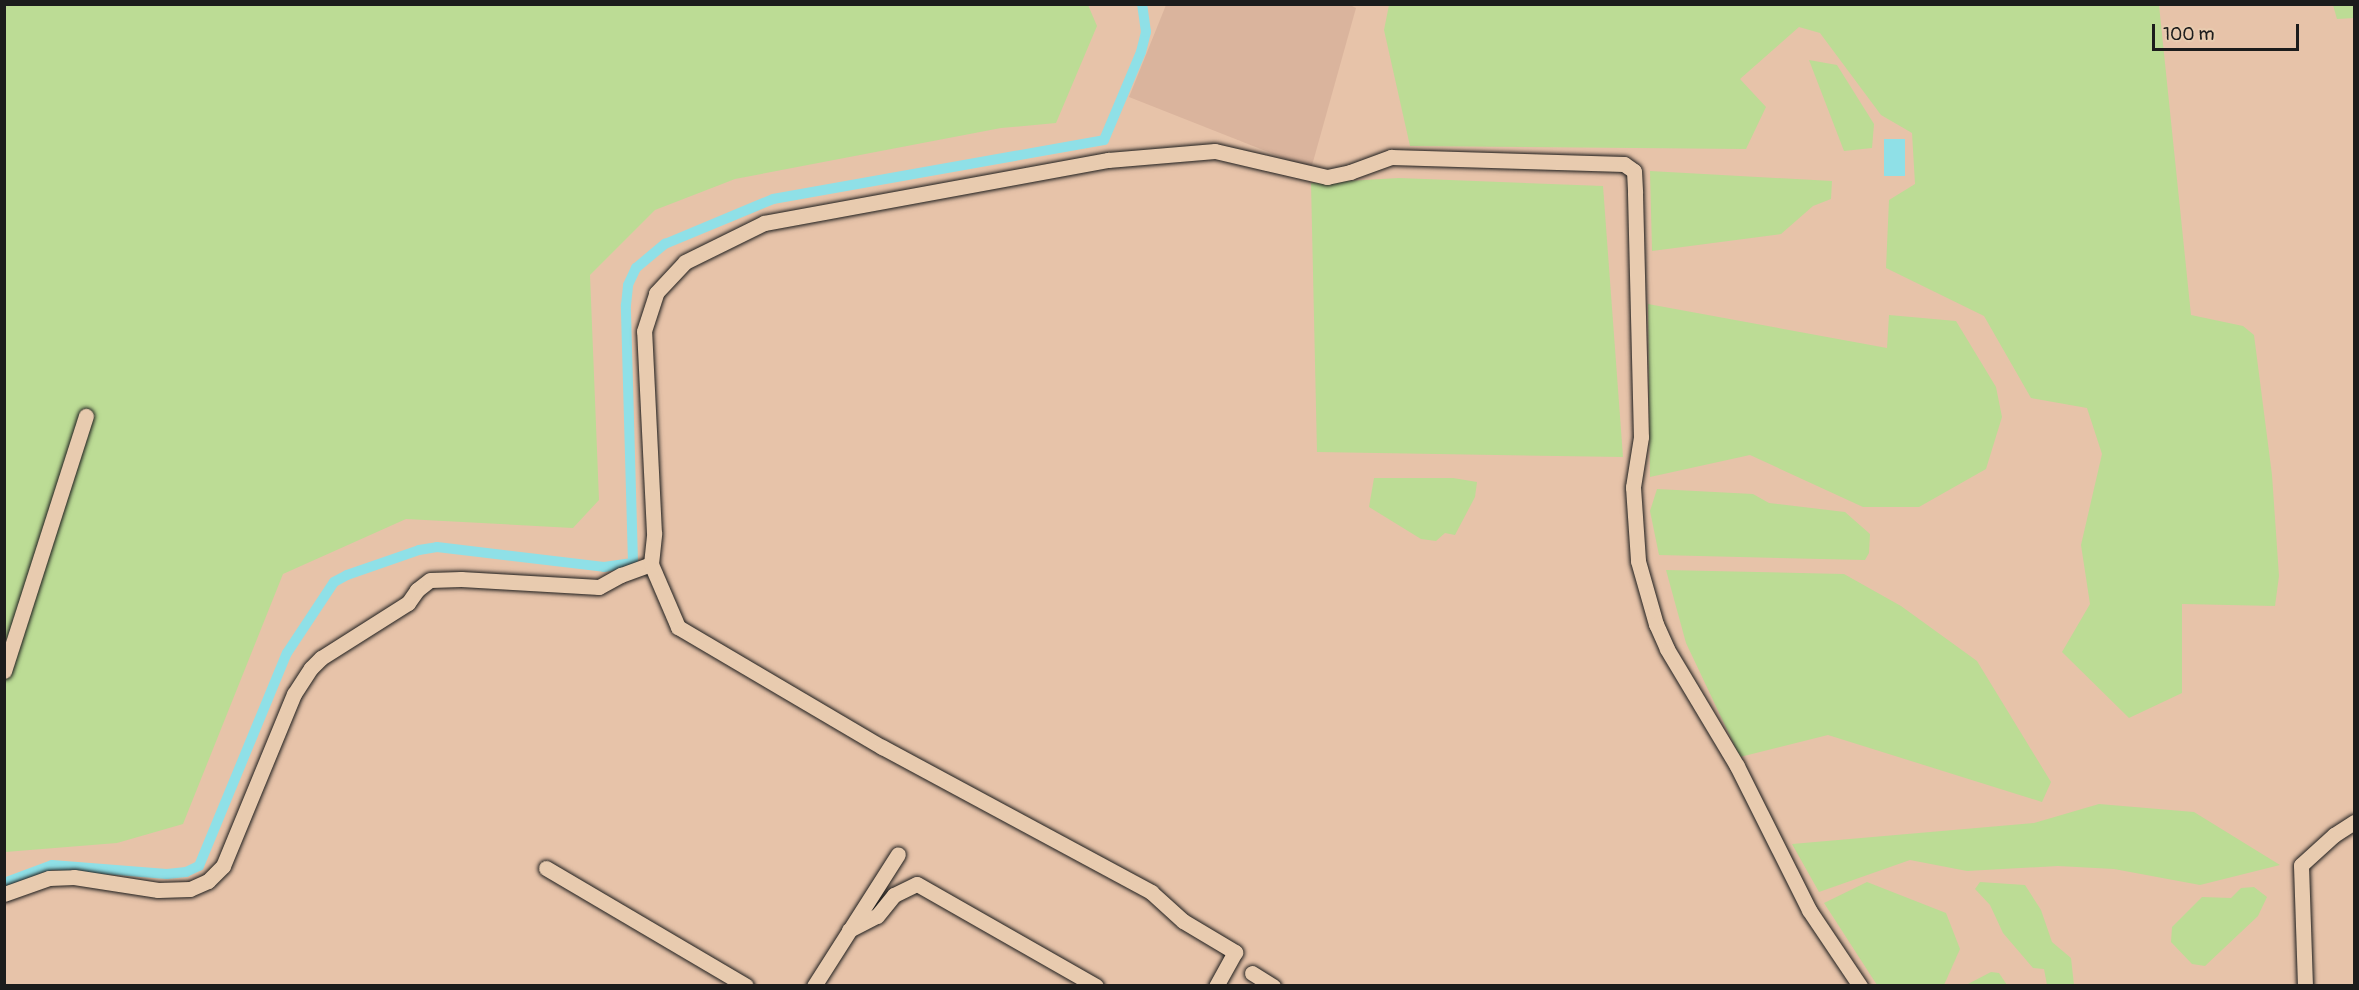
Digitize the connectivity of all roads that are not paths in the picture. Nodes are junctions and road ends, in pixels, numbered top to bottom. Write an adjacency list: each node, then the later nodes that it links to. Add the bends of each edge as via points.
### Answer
1 (86, 416): 3 (street)
2 (651, 564): 7 (street, via 599,587 430,580 408,603 311,668 294,694 223,866 208,881 190,889 158,890 74,877 49,878); 13 (street, via 678,627 882,747 1151,892 1183,921 1235,952); 15 (street, via 654,533 644,331 656,293 685,262 764,223 1108,160 1215,152 1327,177 1391,157 1624,164 1634,171 1635,193 1641,437 1634,498 1638,561 1656,624 1737,766 1809,910)
3 (4, 671)
4 (2355, 822): 16 (street, via 2301,865)
5 (898, 854): 8 (street)
6 (546, 868): 10 (street)
7 (4, 894)
8 (849, 930): 11 (street); 12 (street, via 877,916 894,895 917,884)
9 (1252, 973): 14 (street)
10 (746, 986)
11 (814, 986)
12 (1096, 986)
13 (1216, 986)
14 (1273, 986)
15 (1860, 986)
16 (2305, 986)

